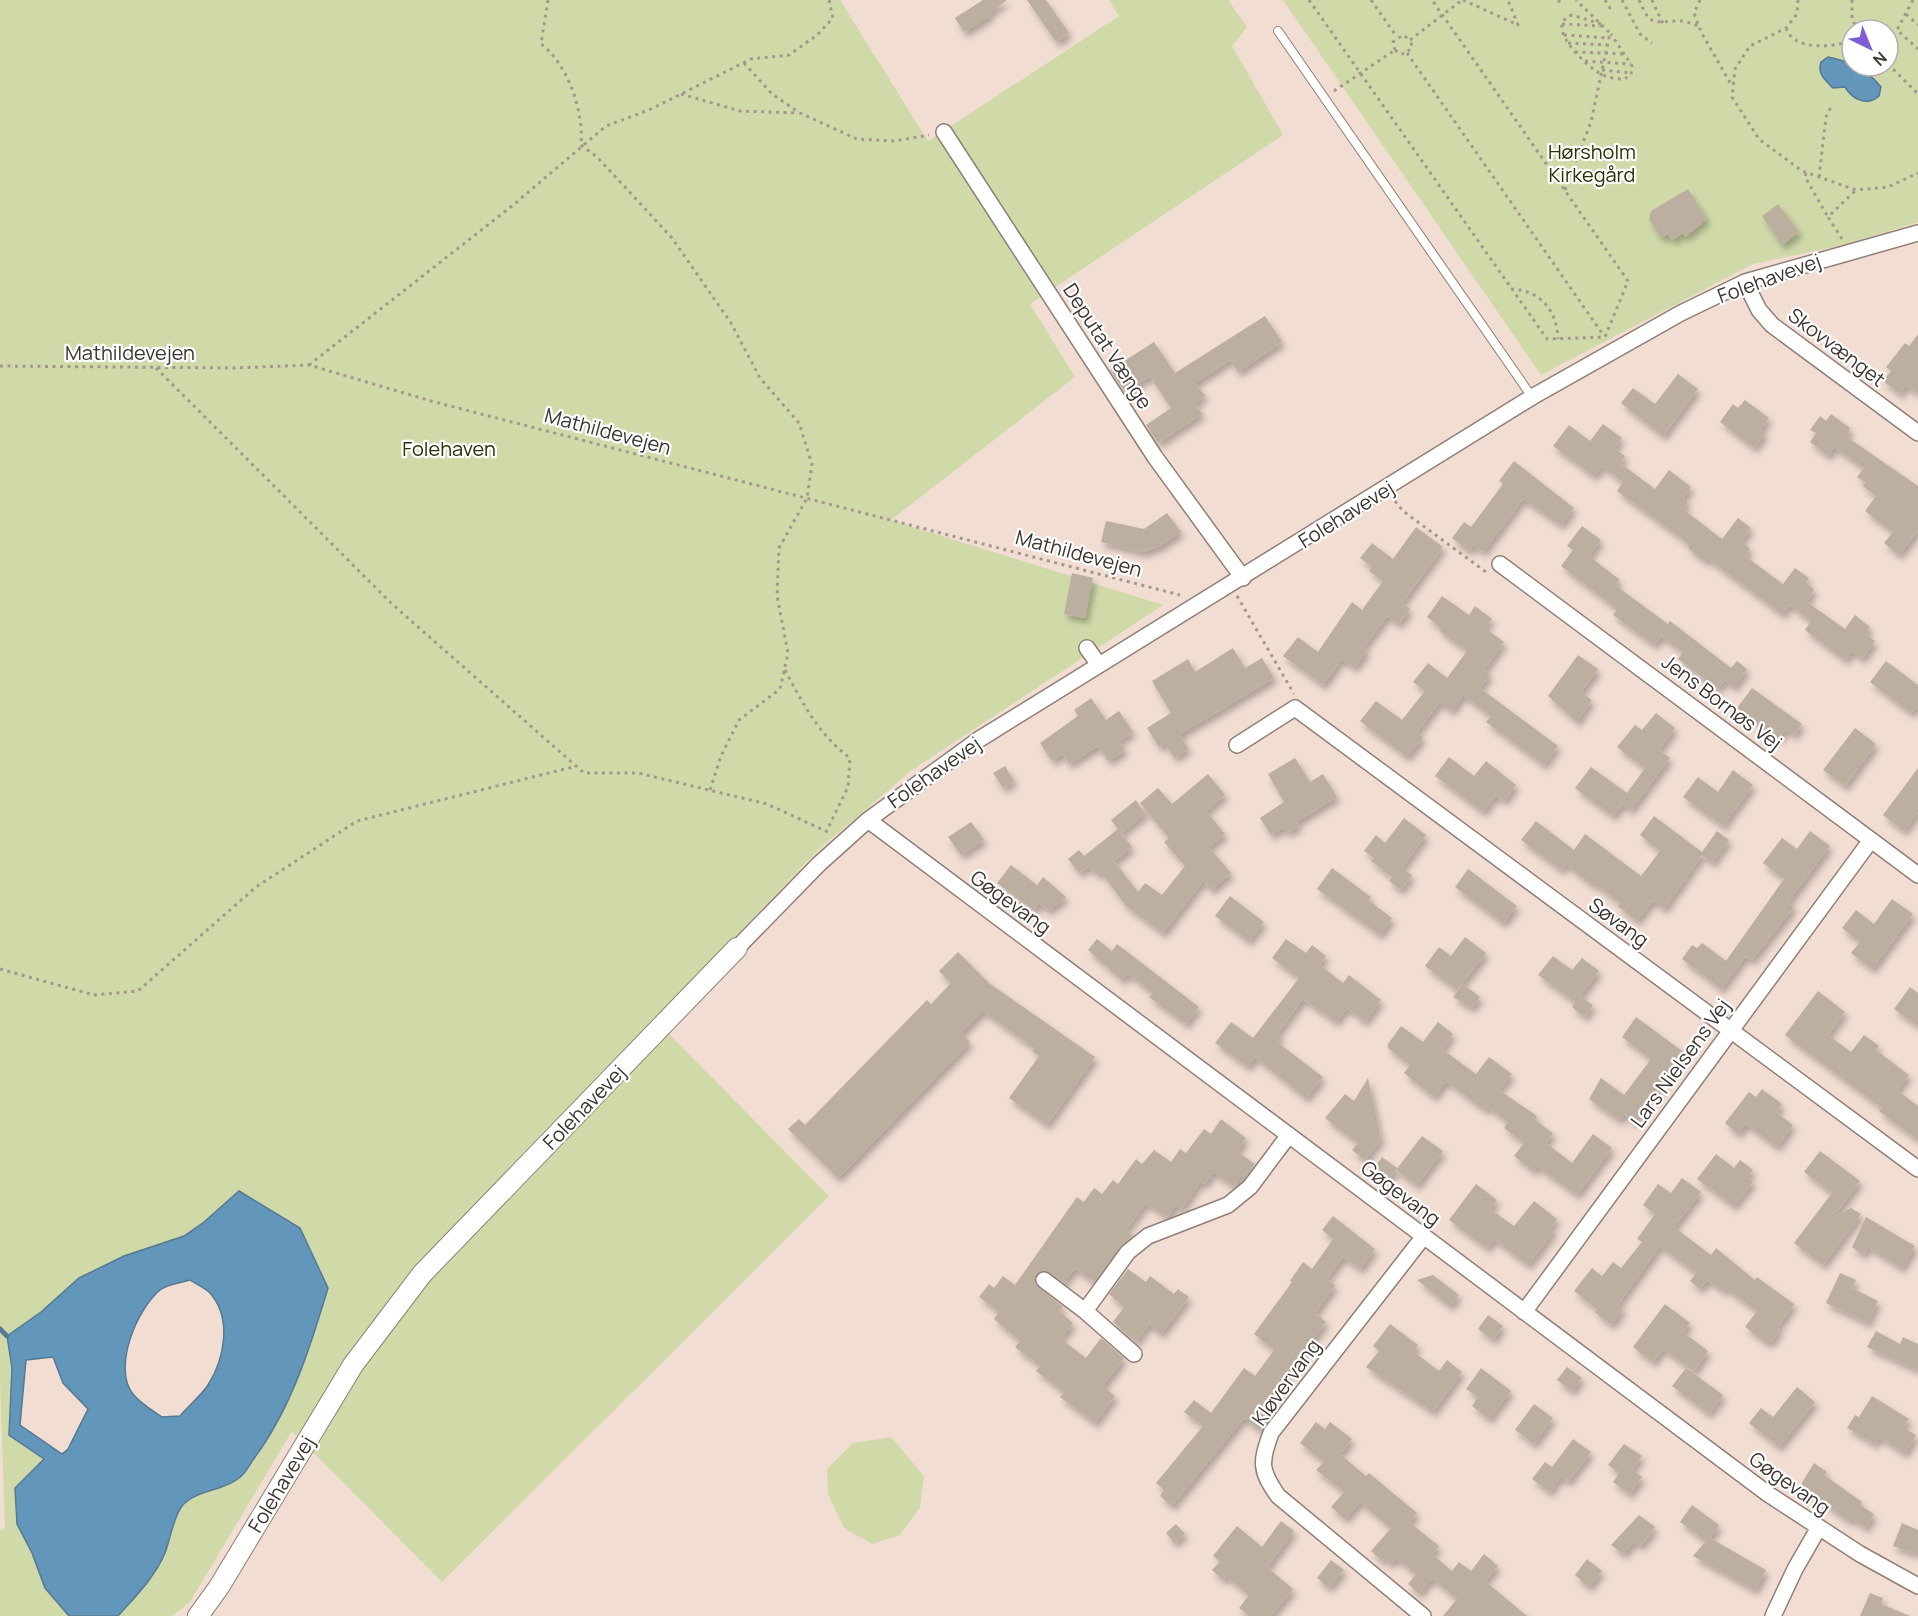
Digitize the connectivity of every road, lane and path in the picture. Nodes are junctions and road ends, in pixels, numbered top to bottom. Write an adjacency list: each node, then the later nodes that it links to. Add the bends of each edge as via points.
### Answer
1 (548, 0): 59 (path, via 541,44 554,54 572,91 583,127)
2 (829, 0): 46 (path, via 833,18 818,35 789,55)
3 (1309, 0): 50 (path)
4 (1371, 0): 32 (path)
5 (1432, 0): 21 (path)
6 (1463, 0): 7 (path, via 1518,26); 21 (path)
7 (1508, 0)
8 (1558, 0): 18 (path)
9 (1576, 0): 26 (path)
10 (1605, 0): 19 (path)
11 (1622, 0): 34 (path, via 1640,34)
12 (1639, 0): 24 (path, via 1647,17)
13 (1652, 0): 24 (path)
14 (1700, 0): 27 (path, via 1694,13)
15 (1798, 0): 28 (path, via 1797,14)
16 (1852, 0): 22 (path)
17 (1913, 0): 20 (path)
18 (1562, 4)
19 (1613, 13)
20 (1906, 14): 25 (path); 39 (path, via 1897,30)
21 (1443, 16): 33 (path); 63 (path)
22 (1852, 18)
23 (1562, 24): 26 (path); 26 (path, via 1572,15); 30 (path)
24 (1663, 24): 27 (path, via 1680,21)
25 (1918, 25)
26 (1603, 26): 31 (path)
27 (1699, 26): 52 (path)
28 (1786, 28): 36 (path, via 1792,38 1802,43); 52 (path, via 1750,46 1735,69)
29 (1278, 31): 55 (lane)
30 (1564, 35): 31 (path); 35 (path)
31 (1610, 35): 37 (path); 43 (path)
32 (1397, 37): 33 (path, via 1403,35); 38 (path, via 1393,42)
33 (1410, 40): 41 (path, via 1412,46)
34 (1652, 42)
35 (1568, 43): 37 (path); 40 (path)
36 (1840, 43)
37 (1607, 45): 42 (path)
38 (1395, 50): 41 (path); 50 (path)
39 (1918, 50)
40 (1575, 52): 42 (path); 44 (path)
41 (1407, 53): 71 (path)
42 (1606, 54): 43 (path); 45 (path)
43 (1626, 54): 47 (path)
44 (1583, 61): 45 (path); 48 (path)
45 (1604, 62): 47 (path); 48 (path)
46 (744, 63): 53 (path); 57 (path, via 772,94)
47 (1631, 64): 49 (path)
48 (1602, 73): 49 (path); 49 (path, via 1624,79); 63 (path, via 1592,122)
49 (1632, 73)
50 (1360, 74): 55 (path); 69 (path)
51 (1900, 76): 54 (path)
52 (1733, 88): 60 (path, via 1732,97 1759,140)
53 (681, 94): 57 (path, via 740,111); 59 (path, via 606,126)
54 (1918, 94)
55 (1324, 98): 75 (lane)
56 (1831, 107): 62 (path, via 1826,117)
57 (800, 113): 58 (path, via 857,139 894,141)
58 (944, 132): 80 (street, Deputat Vænge)
59 (581, 145): 72 (path, via 512,206); 78 (path, via 597,157 672,238 731,323 760,378 799,423 812,464)
60 (1806, 173): 62 (path); 65 (path)
61 (1918, 173): 64 (path, via 1888,187)
62 (1819, 177): 64 (path)
63 (1564, 190): 71 (path, via 1628,281)
64 (1856, 190): 65 (path)
65 (1828, 217): 67 (path)
66 (1918, 233): 67 (street, Folehavevej)
67 (1848, 251): 68 (street, Folehavevej)
68 (1745, 282): 71 (street, Folehavevej); 76 (street, Skovvænget, via 1759,310 1772,325)
69 (1511, 289): 70 (path, via 1547,339); 70 (path, via 1526,291 1545,302 1556,322)
70 (1558, 339): 71 (path)
71 (1609, 344): 75 (street, Folehavevej)
72 (309, 365): 74 (path, Mathildevejen); 78 (path, Mathildevejen, via 430,401)
73 (0, 366): 74 (path, Mathildevejen)
74 (155, 367): 87 (path, via 392,604)
75 (1532, 397): 77 (street, Folehavevej)
76 (1918, 433)
77 (1386, 490): 79 (path, via 1403,511 1488,573); 80 (street, Folehavevej)
78 (807, 498): 81 (path, Mathildevejen, via 1180,595); 84 (path, via 778,548 777,596 788,653)
79 (1500, 564): 92 (street, Jens Bornøs Vej)
80 (1237, 581): 81 (street, Folehavevej); 85 (path, via 1239,602 1294,692)
81 (1199, 604): 83 (street, Folehavevej)
82 (1087, 648): 83 (street)
83 (1100, 665): 89 (street, Folehavevej, via 978,740)
84 (785, 668): 88 (path, via 780,689 739,720); 90 (path, via 804,707 829,742 850,758 848,787)
85 (1295, 708): 86 (street); 96 (street, Søvang)
86 (1237, 745)
87 (577, 766): 88 (path, via 584,772 638,773); 95 (path, via 357,821 256,887 138,991 94,995)
88 (710, 790): 90 (path, via 767,804)
89 (868, 820): 91 (street, Folehavevej); 97 (street, Gøgevang)
90 (826, 831): 91 (path)
91 (845, 840): 94 (street, Folehavevej)
92 (1871, 840): 93 (street, Jens Bornøs Vej); 96 (street, Lars Nielsens Vej)
93 (1918, 875)
94 (737, 948): 106 (street, Folehavevej, via 422,1274 353,1365)
95 (0, 969)
96 (1730, 1030): 98 (street, Søvang); 102 (street, Lars Nielsens Vej)
97 (1289, 1135): 99 (street, Gøgevang); 101 (street, via 1250,1187 1227,1205 1148,1236 1128,1252)
98 (1918, 1169)
99 (1424, 1236): 102 (street, Gøgevang); 107 (street, Kløvervang, via 1271,1433 1262,1458 1265,1477 1278,1496)
100 (1044, 1280): 101 (street)
101 (1085, 1311): 103 (street)
102 (1524, 1312): 104 (street, Gøgevang)
103 (1134, 1354)
104 (1818, 1528): 105 (street, Gøgevang); 108 (street)
105 (1918, 1586)
106 (198, 1616)
107 (1423, 1616)
108 (1773, 1616)

